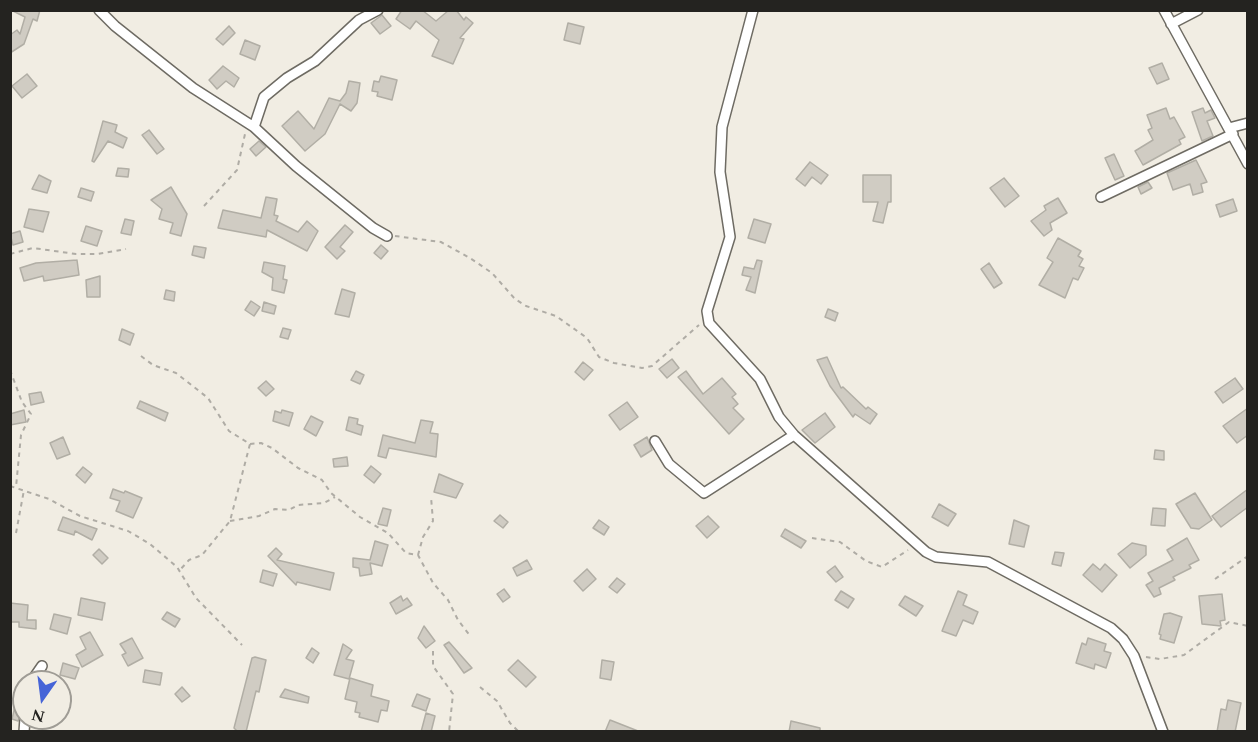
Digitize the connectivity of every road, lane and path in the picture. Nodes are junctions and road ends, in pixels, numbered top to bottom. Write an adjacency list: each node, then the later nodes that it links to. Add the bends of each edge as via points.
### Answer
1 (99, 10): 8 (street, via 193,88)
2 (378, 10): 8 (street, via 359,20 315,61 264,97)
3 (753, 10): 16 (street, via 722,128 720,172 730,237)
4 (1164, 10): 6 (street)
5 (1198, 10): 6 (street)
6 (1171, 24): 9 (street)
7 (1248, 123): 9 (street)
8 (251, 125): 12 (path, via 237,170); 13 (street, via 296,166)
9 (1231, 131): 10 (street); 11 (street)
10 (1248, 164)
11 (1101, 197)
12 (204, 206)
13 (387, 236): 16 (path, via 441,242 470,258 492,273 515,299 556,316 587,338 599,357 614,363 652,366)
14 (126, 249): 15 (path, via 76,254 33,248)
15 (10, 254)
16 (707, 317): 19 (street, via 760,379 779,417)
17 (141, 356): 21 (path, via 176,373 208,398 229,430)
18 (10, 370): 23 (path, via 31,414 21,435)
19 (794, 435): 20 (street, via 704,493 669,464); 30 (street)
20 (654, 441)
21 (250, 444): 25 (path, via 272,448 322,480); 27 (path)
22 (10, 486): 23 (path)
23 (16, 487): 24 (path)
24 (24, 490): 28 (path); 33 (path, via 80,516 137,535)
25 (335, 497): 27 (path, via 324,503 275,509); 31 (path, via 388,533 406,553)
26 (431, 497): 31 (path, via 433,521)
27 (230, 521): 33 (path, via 202,555 189,560)
28 (16, 533)
29 (812, 538): 30 (path, via 840,542 866,561 882,567 909,550)
30 (923, 550): 39 (street, via 936,556 988,562 1004,569 1111,628)
31 (418, 555): 36 (path, via 433,584)
32 (1248, 556): 34 (path)
33 (179, 571): 37 (path, via 196,598)
34 (1215, 579)
35 (1248, 626): 39 (path, via 1229,622 1184,656)
36 (471, 637)
37 (242, 645)
38 (433, 651): 43 (path, via 433,666 453,694)
39 (1134, 656): 45 (street)
40 (42, 666): 41 (street)
41 (39, 670)
42 (480, 687): 44 (path, via 497,701)
43 (449, 732)
44 (519, 732)
45 (1163, 732)

